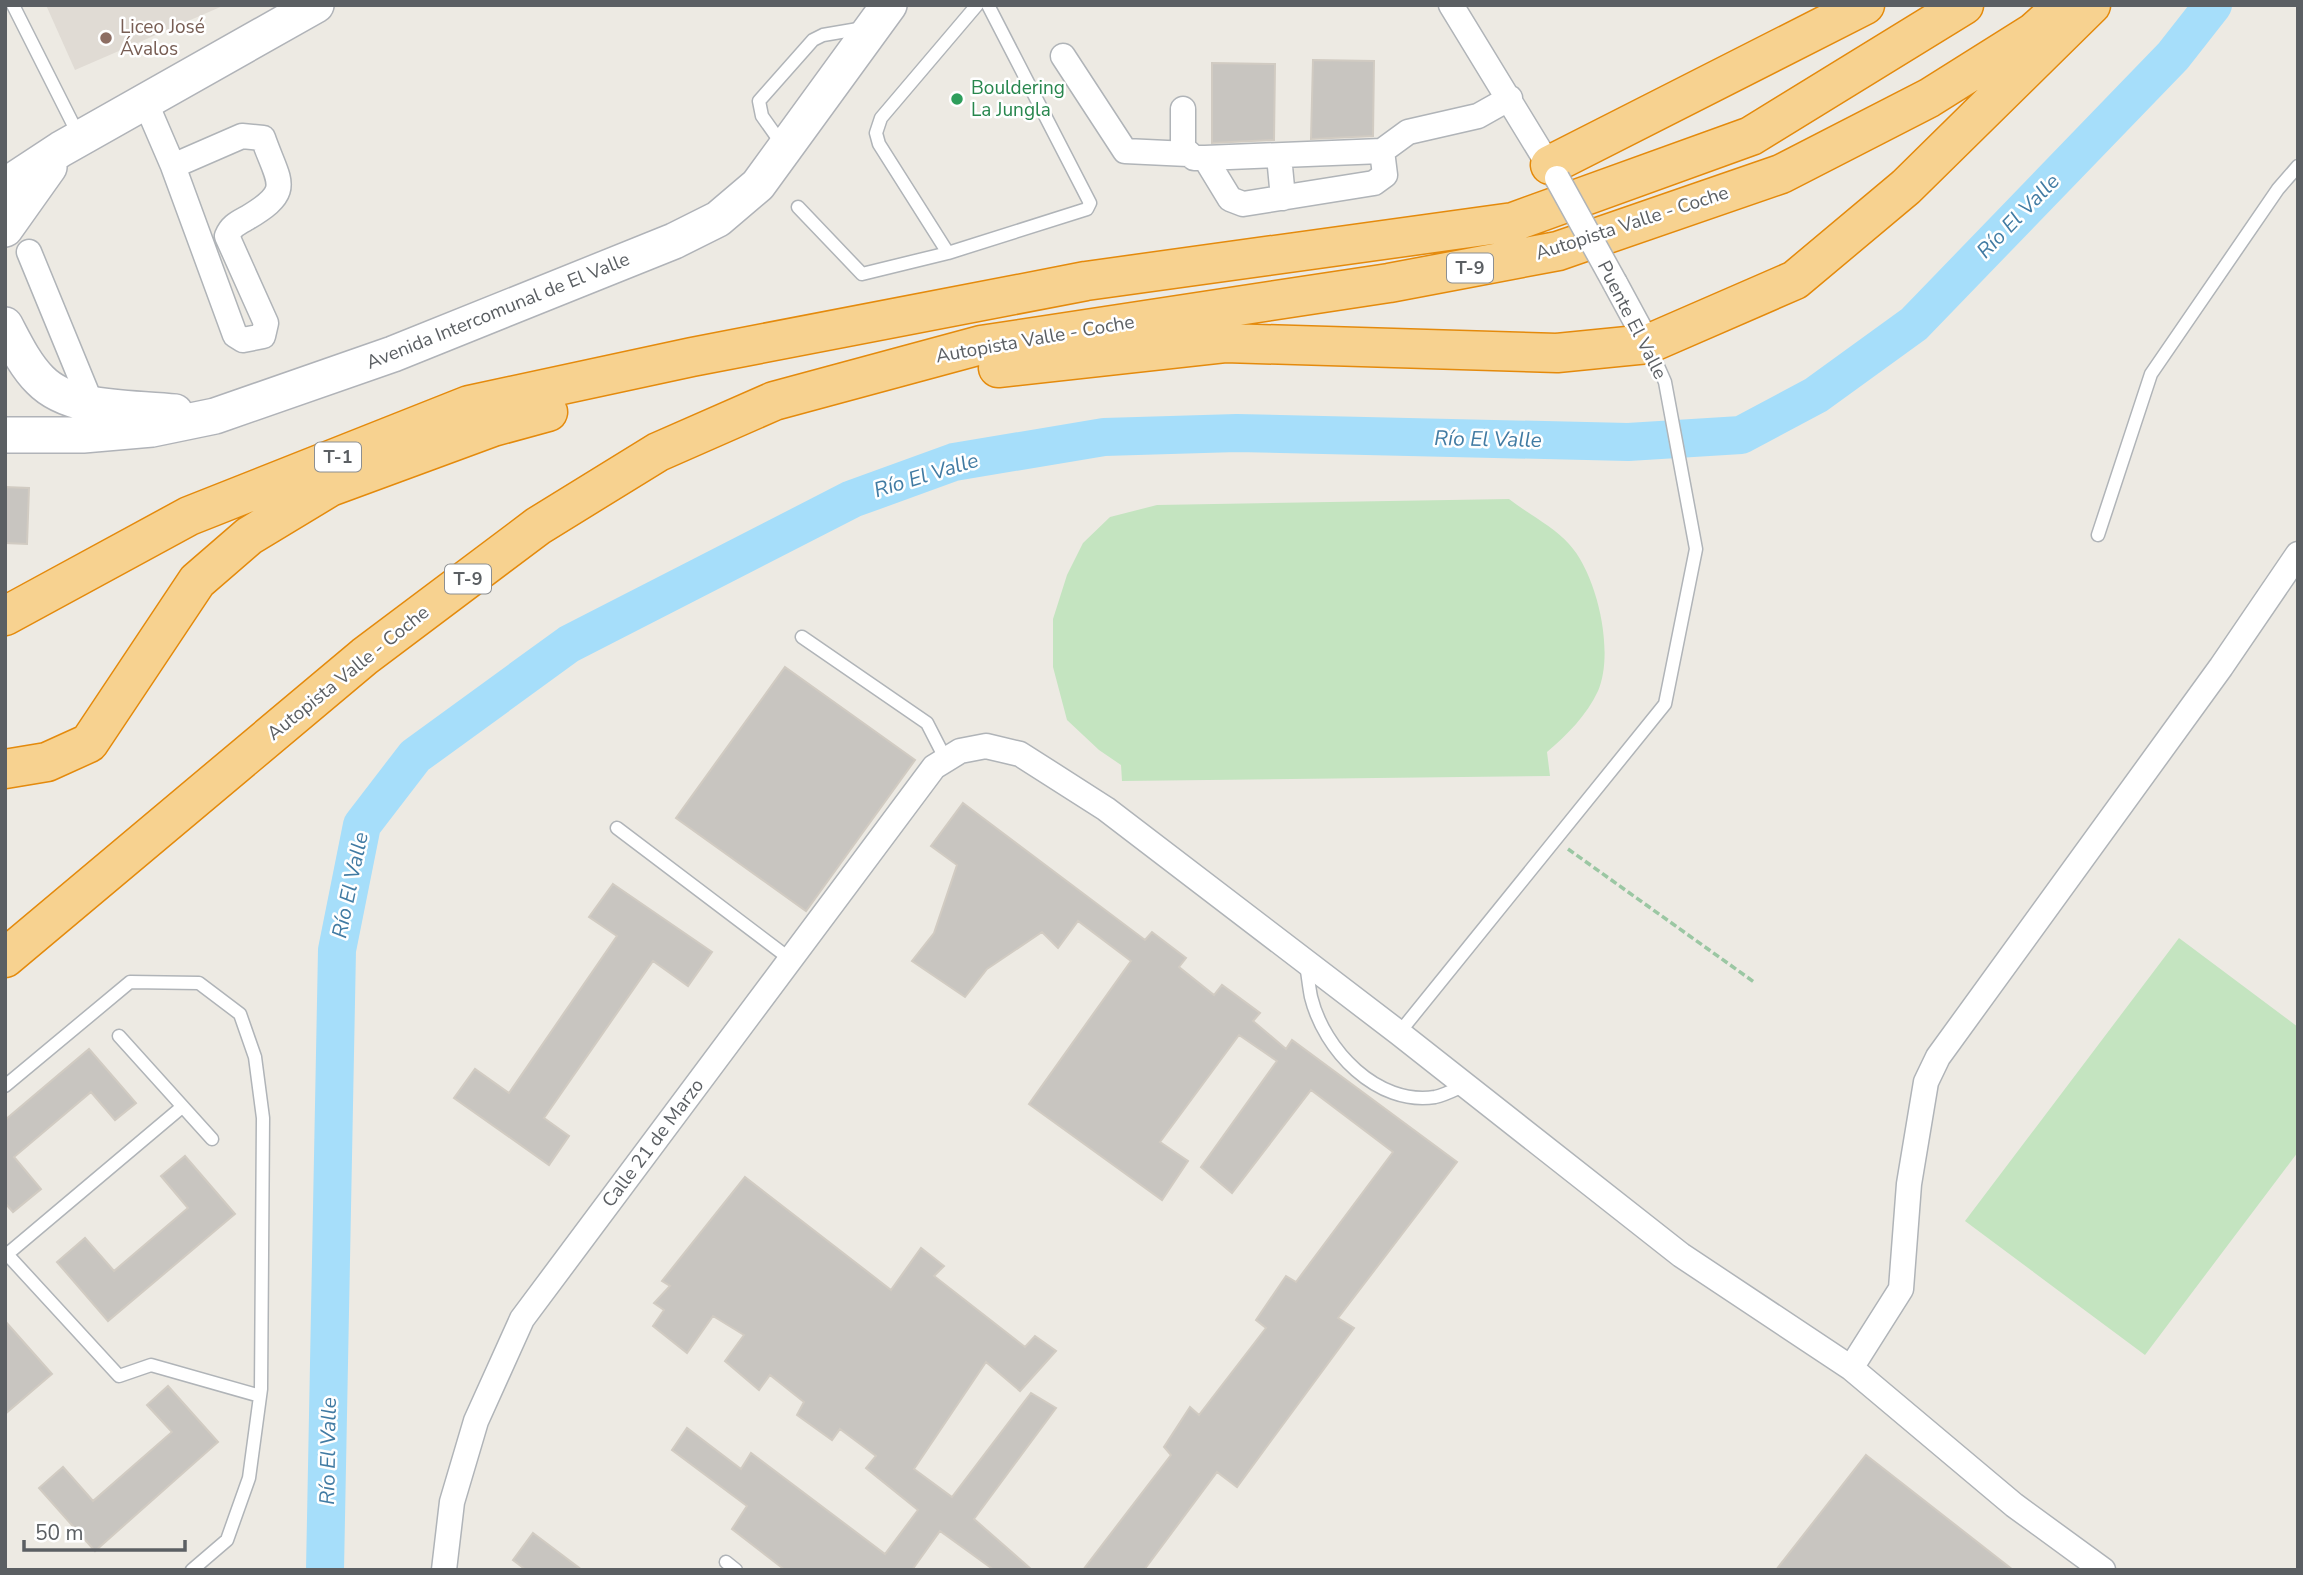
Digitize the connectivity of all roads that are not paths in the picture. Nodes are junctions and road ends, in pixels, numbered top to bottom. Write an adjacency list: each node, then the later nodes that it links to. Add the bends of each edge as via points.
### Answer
1 (13, 5): 15 (lane)
2 (316, 5): 13 (main road)
3 (977, 5): 27 (lane, via 881,118 876,133)
4 (988, 5): 27 (lane, via 1090,203 1081,212)
5 (1451, 5): 12 (street, Puente El Valle)
6 (1865, 5): 22 (highway)
7 (1964, 5): 30 (highway, Autopista Valle - Coche / T-9, via 1751,136 1513,222 1086,281)
8 (2064, 5): 31 (highway, Autopista Valle - Coche / T-9, via 2034,32 1929,98 1781,174 1558,251 1389,284 981,345)
9 (2091, 5): 29 (highway, via 1906,187 1795,279)
10 (882, 15): 16 (main road, Avenida Intercomunal de El Valle); 16 (lane, via 813,40 759,101 762,116)
11 (1063, 56): 18 (street, via 1125,151)
12 (1510, 98): 17 (street, via 1478,116 1408,132); 22 (street, Puente El Valle)
13 (145, 101): 15 (main road); 20 (street)
14 (1183, 108): 18 (street, via 1183,148)
15 (71, 144): 23 (main road); 26 (main road)
16 (786, 150): 33 (main road, Avenida Intercomunal de El Valle, via 758,185 718,219 674,241 380,359)
17 (1382, 150): 19 (street); 24 (street, via 1385,175 1374,183)
18 (1196, 156): 19 (street); 24 (street, via 1235,203)
19 (1279, 156): 24 (street)
20 (173, 166): 20 (street, via 242,136 262,138 279,183 278,196 230,228 227,236 266,323 262,335 243,341 235,335)
21 (2298, 166): 35 (lane, via 2277,189 2151,374)
22 (1553, 171): 29 (street, Puente El Valle, bridge)
23 (5, 187)
24 (1283, 198)
25 (798, 207): 27 (lane, via 862,274)
26 (17, 240): 32 (street)
27 (948, 253)
28 (5, 325): 32 (main road, via 41,382 65,397)
29 (1648, 344): 31 (highway, via 1557,353 1225,343); 45 (lane, Puente El Valle, via 1665,382 1696,549 1665,704)
30 (692, 356): 37 (highway, Autopista Valle - Coche / T-1, via 469,405 189,516); 40 (highway, via 660,380 493,428 330,487 249,536 197,581 89,743 47,762)
31 (826, 385): 42 (highway, Autopista Valle - Coche / T-9, via 774,401 658,452 538,526 365,656)
32 (92, 403): 33 (main road)
33 (215, 416): 34 (main road, Avenida Intercomunal de El Valle, via 152,429)
34 (5, 435)
35 (2098, 535)
36 (2298, 554): 52 (street, via 1938,1057 1926,1082 1909,1184 1901,1289)
37 (5, 616)
38 (802, 637): 39 (lane, via 927,723)
39 (946, 760): 43 (street, Calle 21 de Marzo, via 934,767); 44 (street, via 960,751 986,746 1020,754 1106,809)
40 (5, 769)
41 (617, 828): 43 (lane)
42 (5, 958)
43 (790, 960): 55 (street, Calle 21 de Marzo, via 522,1319 475,1421 452,1502)
44 (1306, 961): 45 (street); 47 (lane, via 1311,999 1331,1041 1370,1082 1399,1096 1436,1097)
45 (1399, 1032): 47 (street)
46 (119, 1036): 49 (lane)
47 (1465, 1085): 52 (street, via 1681,1255)
48 (5, 1086): 53 (lane, via 130,982 199,983 240,1014 256,1057 263,1118)
49 (183, 1107): 50 (lane); 51 (lane)
50 (212, 1139)
51 (6, 1254): 53 (lane, via 119,1376 151,1365)
52 (1852, 1368): 56 (street, via 2014,1505)
53 (260, 1396): 54 (lane, via 250,1478 227,1540)
54 (192, 1570)
55 (443, 1570)
56 (2103, 1570)

